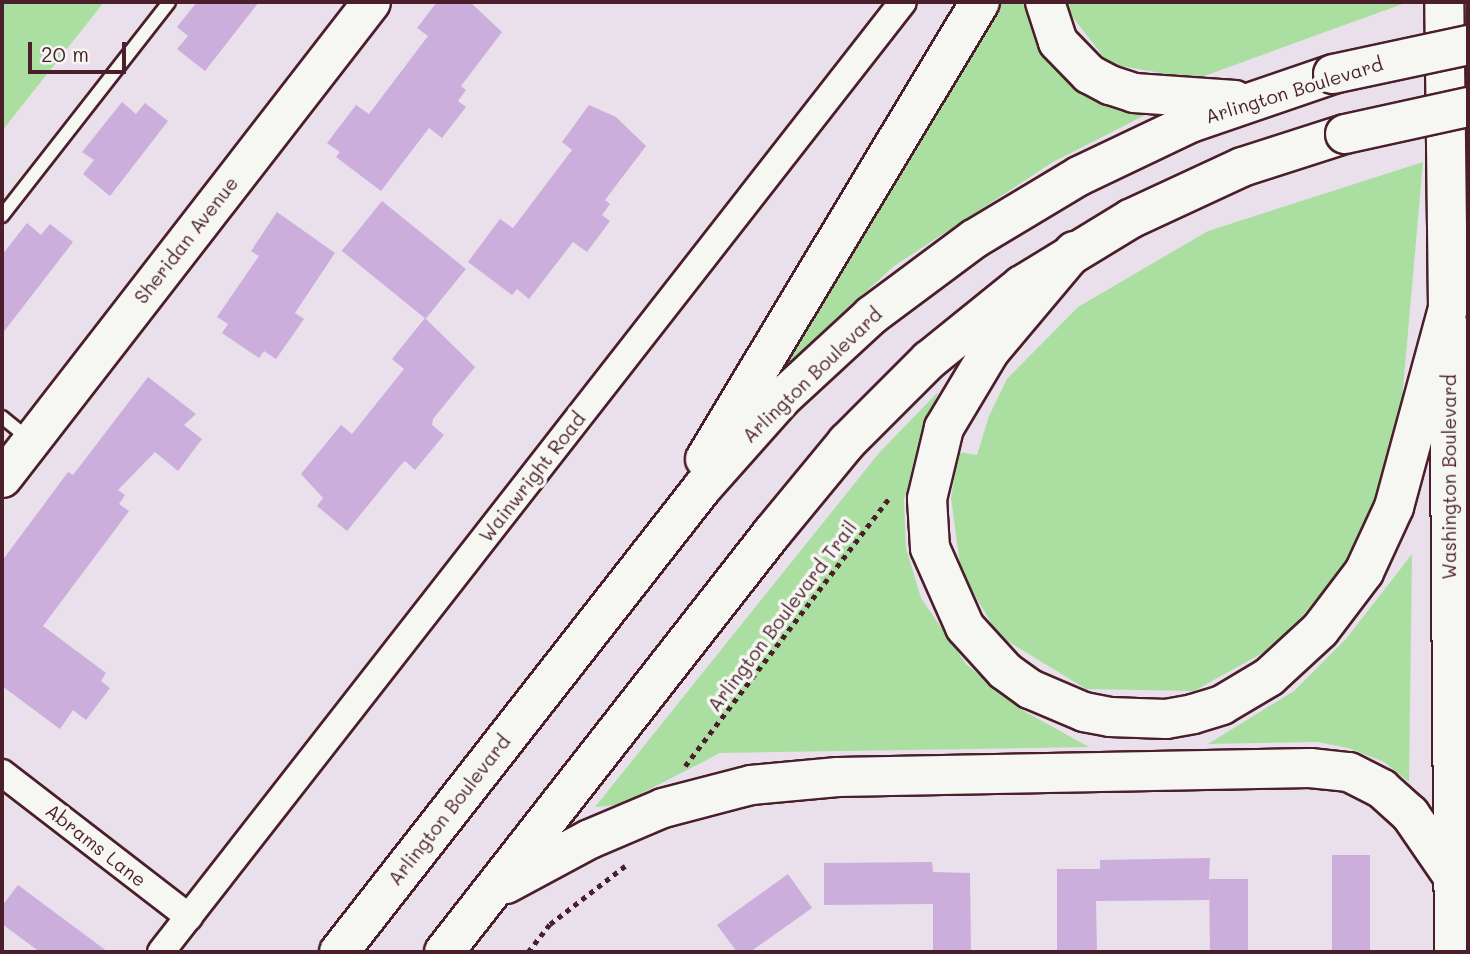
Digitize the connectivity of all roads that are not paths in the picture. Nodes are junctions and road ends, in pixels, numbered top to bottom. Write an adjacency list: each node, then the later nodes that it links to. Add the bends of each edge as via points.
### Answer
1 (169, 2): 10 (lane)
2 (371, 2): 14 (street, Sheridan Avenue)
3 (902, 2): 20 (street, Wainwright Road)
4 (980, 2): 16 (main road, via 742,394)
5 (1045, 2): 8 (main road, via 1058,42 1089,74 1110,85 1134,93)
6 (1444, 2): 12 (main road, Washington Boulevard)
7 (1468, 45): 8 (main road, Arlington Boulevard, bridge, via 1333,74)
8 (1247, 101): 16 (main road, Arlington Boulevard, via 1079,176 926,272 782,398)
9 (1468, 107): 11 (main road, bridge, via 1345,134 1242,167 1130,219)
10 (2, 216)
11 (1074, 251): 12 (main road, via 963,390 934,452 926,525 949,599 984,651 1030,689 1084,712 1110,717 1166,719 1222,705 1269,677 1320,630 1364,572 1394,508); 19 (main road, via 929,359 847,442)
12 (1448, 308): 18 (main road, Washington Boulevard)
13 (2, 417): 14 (lane)
14 (31, 440): 15 (street, Sheridan Avenue)
15 (2, 478)
16 (660, 539): 22 (main road, Arlington Boulevard)
17 (2, 773): 20 (street, Abrams Lane)
18 (1452, 874): 19 (main road, via 1410,814 1382,789 1349,772 1296,768 838,777 751,786 663,808); 24 (main road, Washington Boulevard)
19 (492, 892): 23 (main road)
20 (190, 917): 21 (street, Wainwright Road)
21 (162, 952)
22 (339, 952)
23 (444, 952)
24 (1454, 952)

